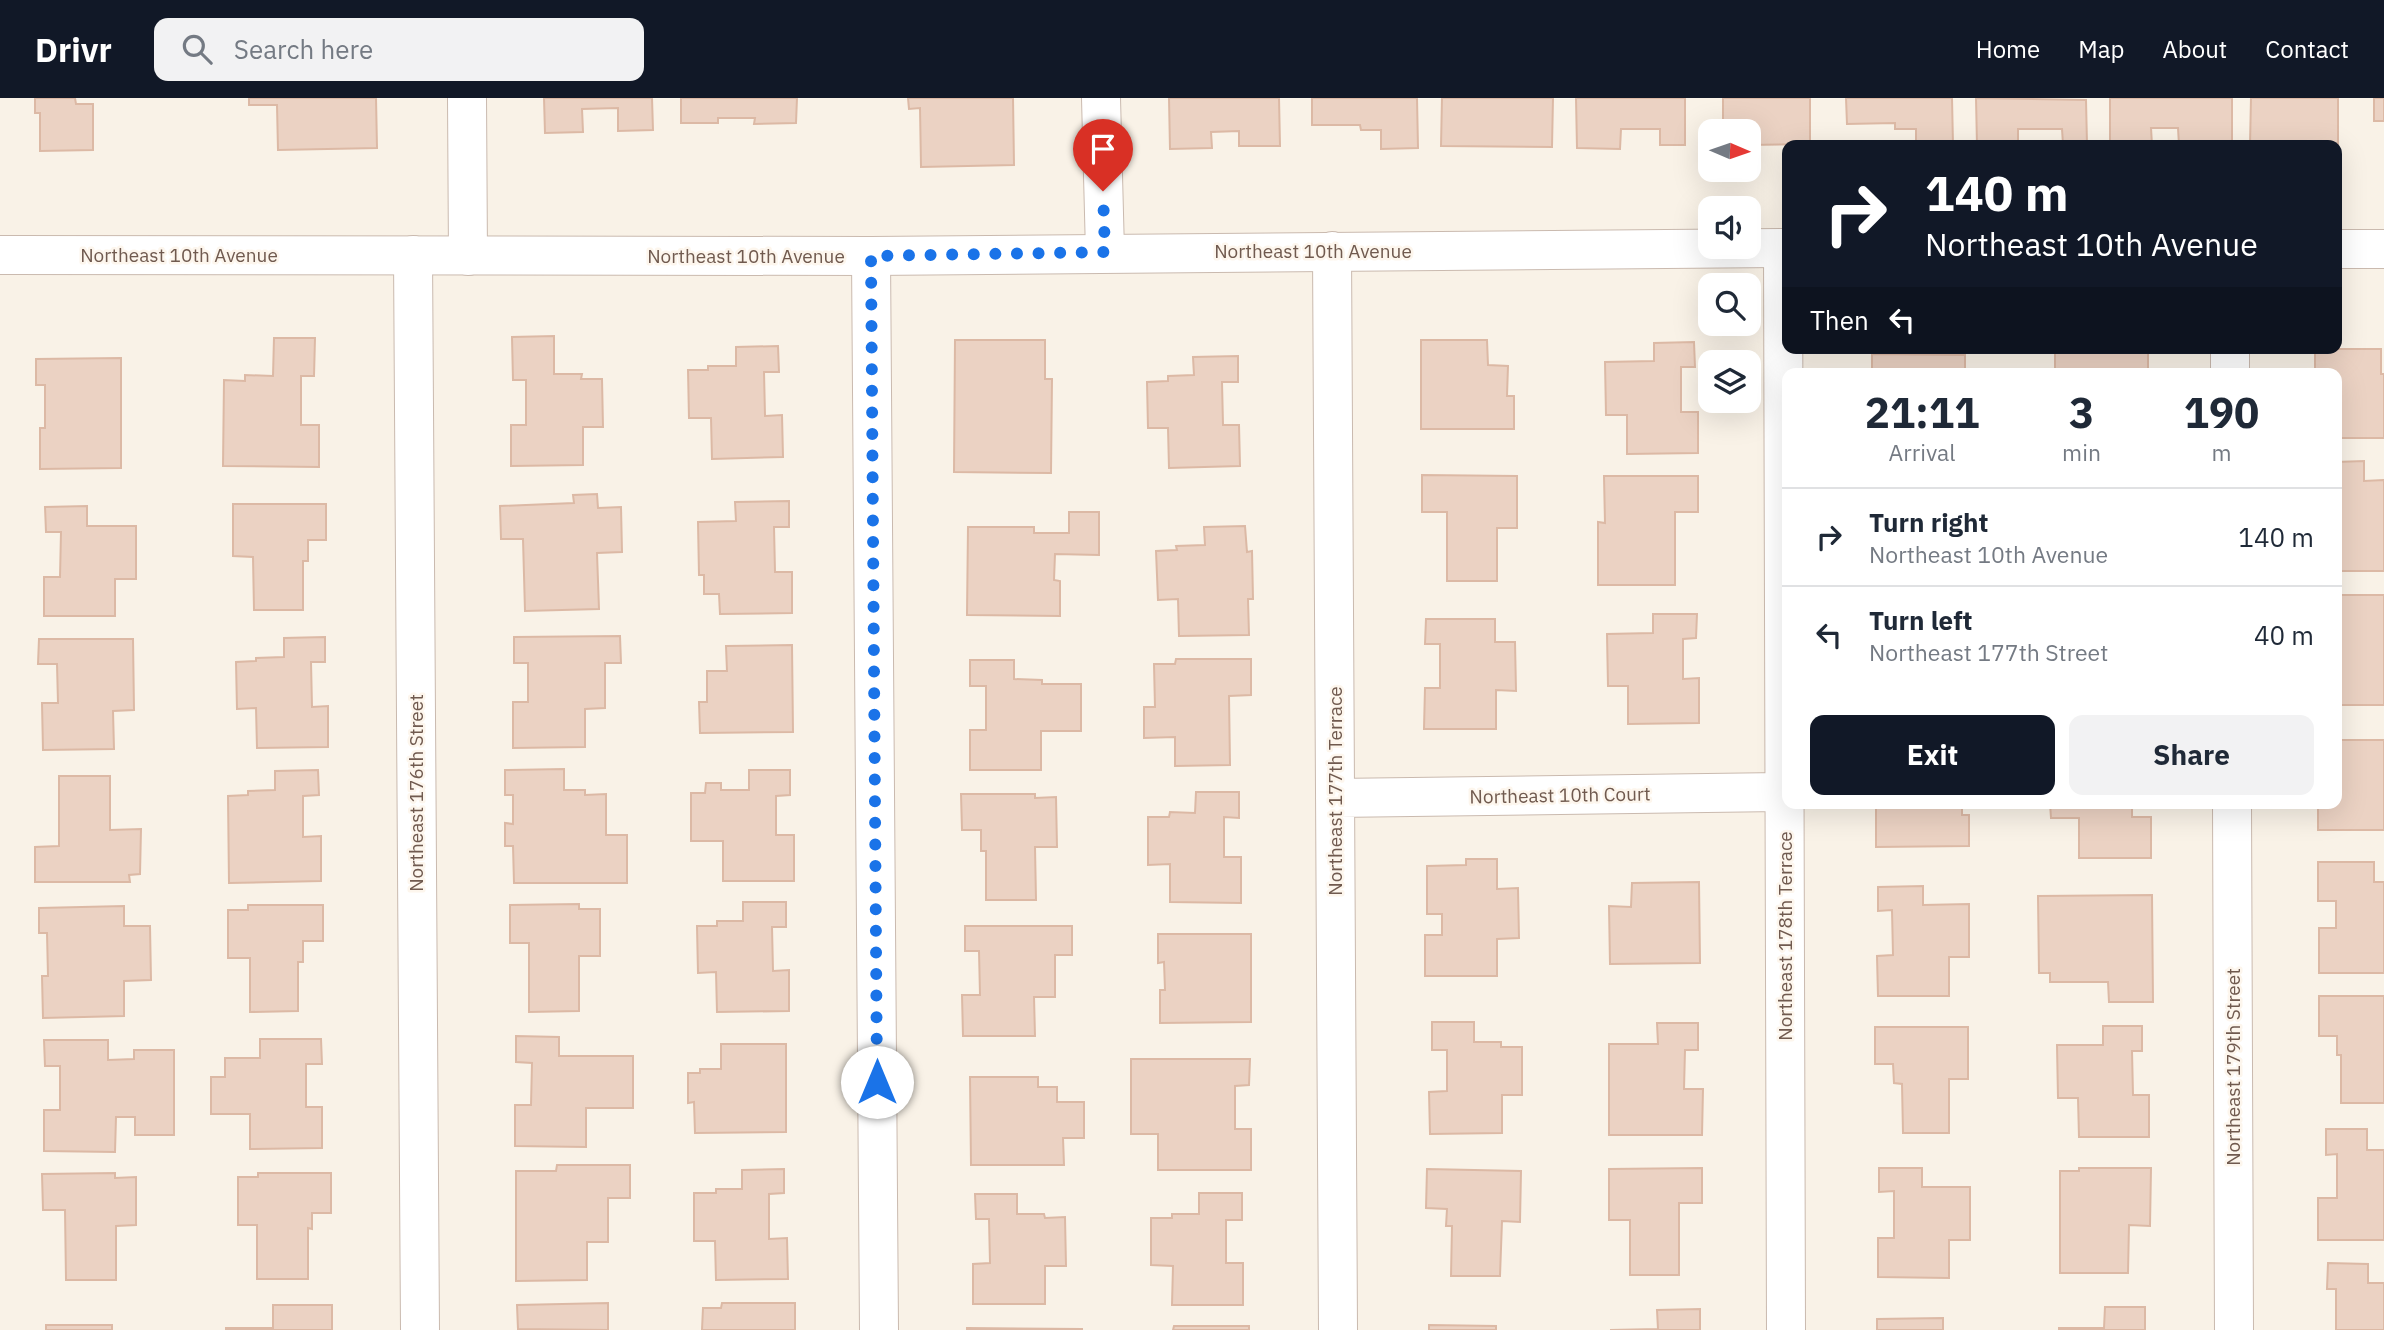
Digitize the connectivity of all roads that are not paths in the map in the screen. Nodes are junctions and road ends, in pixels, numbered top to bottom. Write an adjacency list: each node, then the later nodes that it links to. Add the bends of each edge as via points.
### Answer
1 (467, 98): 10 (street)
2 (1101, 98): 7 (street)
3 (1782, 248): 6 (street, Northeast 10th Avenue)
4 (2342, 249): 5 (street)
5 (2384, 249)
6 (1332, 251): 7 (street, Northeast 10th Avenue); 13 (street, Northeast 177th Terrace)
7 (1105, 252): 11 (street, Northeast 10th Avenue)
8 (0, 255): 9 (street, Northeast 10th Avenue)
9 (413, 256): 10 (street, Northeast 10th Avenue); 16 (street, Northeast 176th Street)
10 (468, 256): 11 (street, Northeast 10th Avenue)
11 (871, 256): 17 (street)
12 (1782, 792): 13 (street, Northeast 10th Court)
13 (1335, 798): 18 (street, Northeast 177th Terrace)
14 (1785, 809): 19 (street, Northeast 178th Terrace)
15 (2232, 809): 20 (street, Northeast 179th Street)
16 (420, 1330)
17 (879, 1330)
18 (1338, 1330)
19 (1786, 1330)
20 (2234, 1330)

